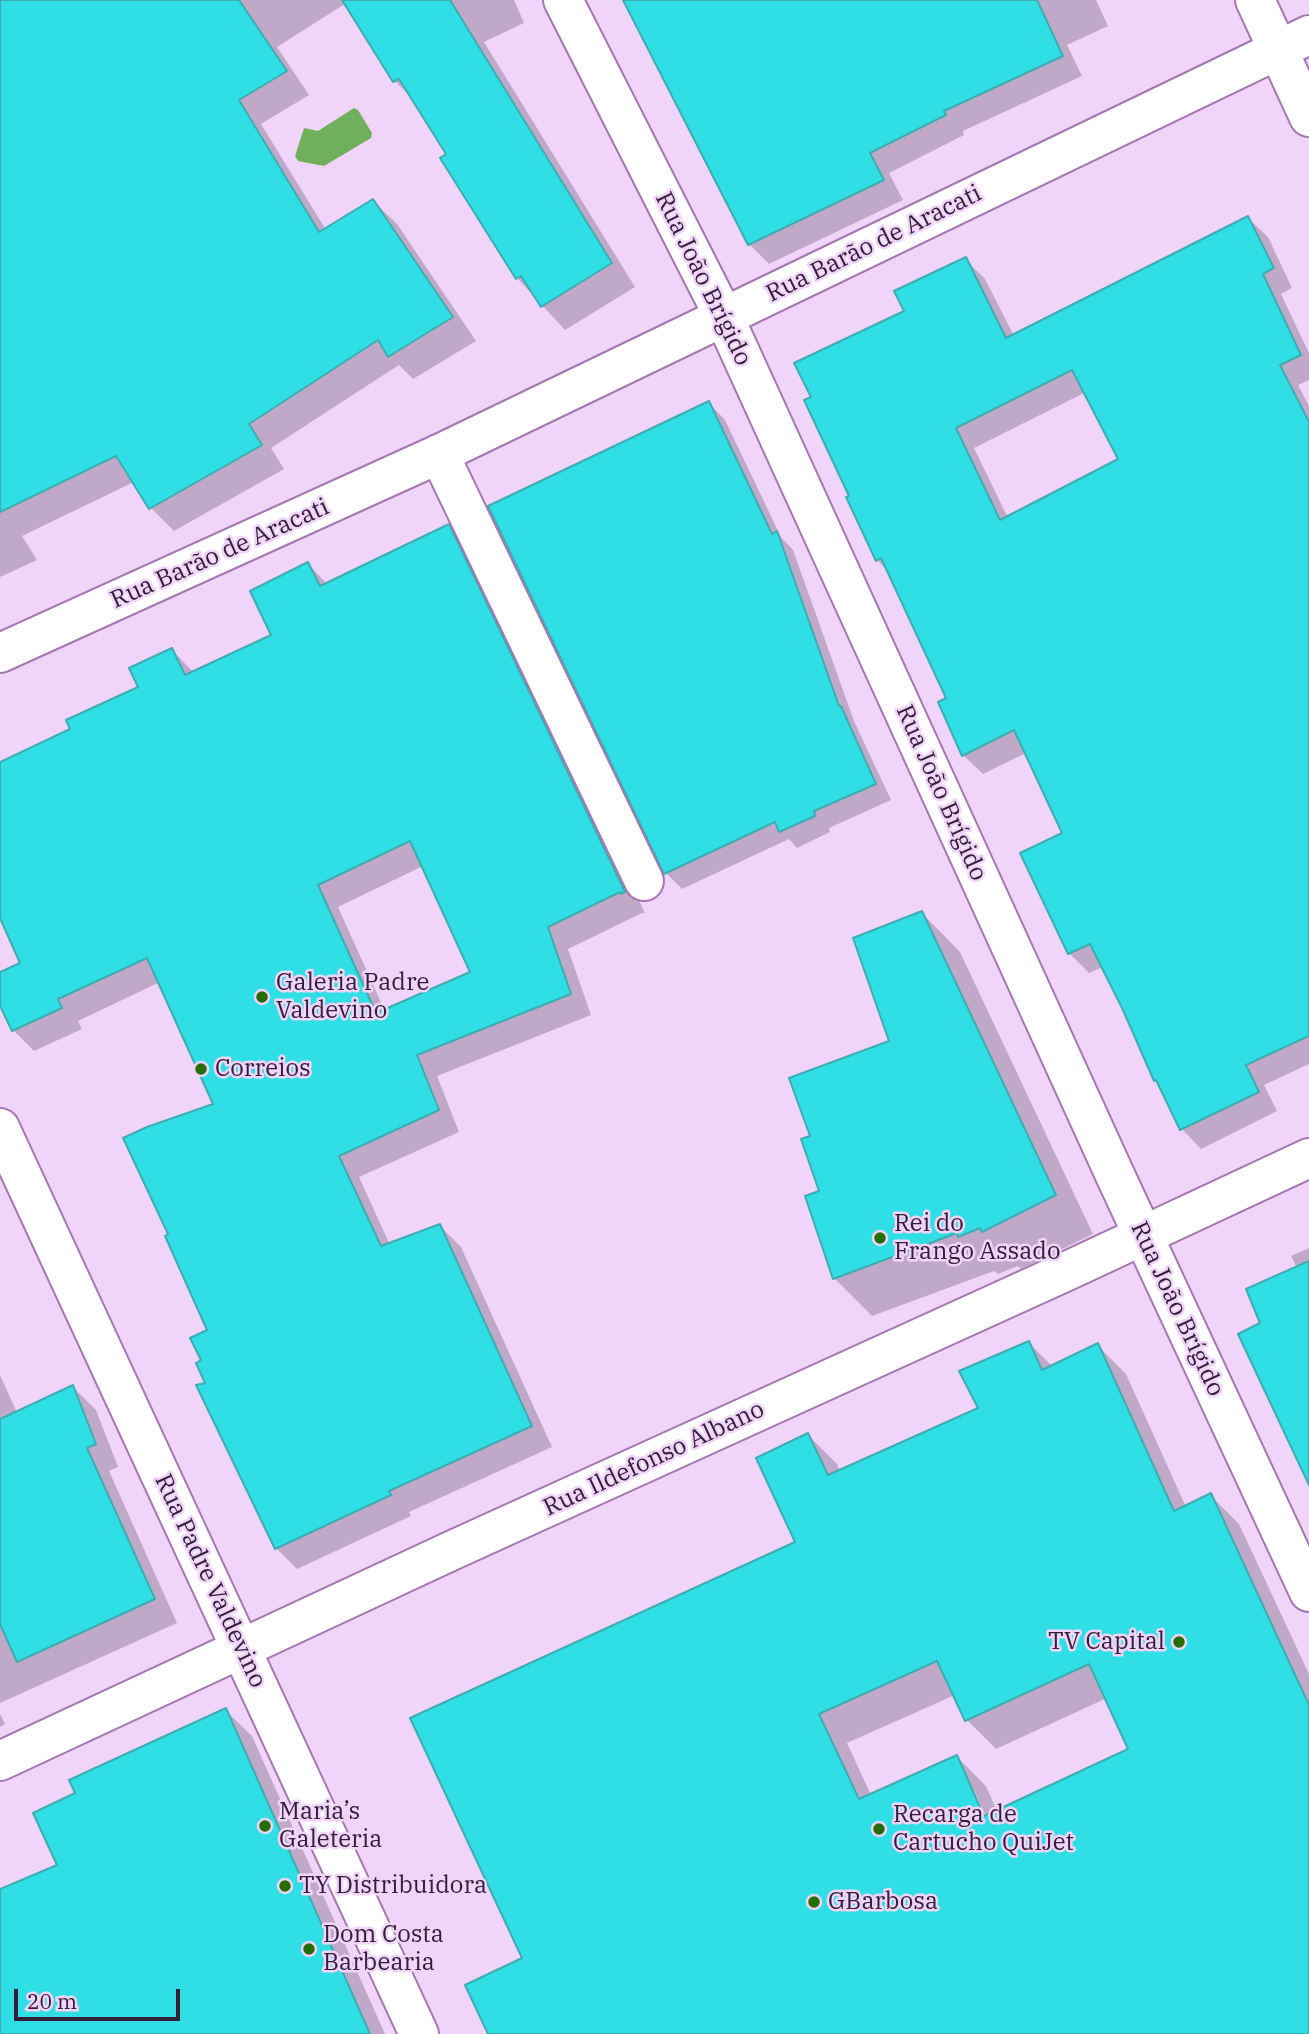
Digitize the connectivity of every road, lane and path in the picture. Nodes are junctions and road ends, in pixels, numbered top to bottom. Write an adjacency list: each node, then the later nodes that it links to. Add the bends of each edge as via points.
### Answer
1 (563, 0): 5 (street, Rua João Brígido)
2 (1255, 0): 3 (street)
3 (1293, 41): 4 (street); 5 (street, Rua Barão de Aracati)
4 (1309, 117)
5 (724, 317): 6 (street, Rua Barão de Aracati); 11 (street, Rua João Brígido)
6 (439, 454): 7 (street, Rua Barão de Aracati); 8 (street)
7 (0, 653)
8 (644, 881)
9 (0, 1128): 13 (street, Rua Padre Valdevino)
10 (1309, 1157): 11 (street, Rua Ildefonso Albano)
11 (1143, 1235): 12 (street, Rua João Brígido); 13 (street, Rua Ildefonso Albano)
12 (1309, 1592)
13 (241, 1648): 14 (street, Rua Ildefonso Albano); 15 (street, Rua Padre Valdevino)
14 (0, 1761)
15 (419, 2034)

